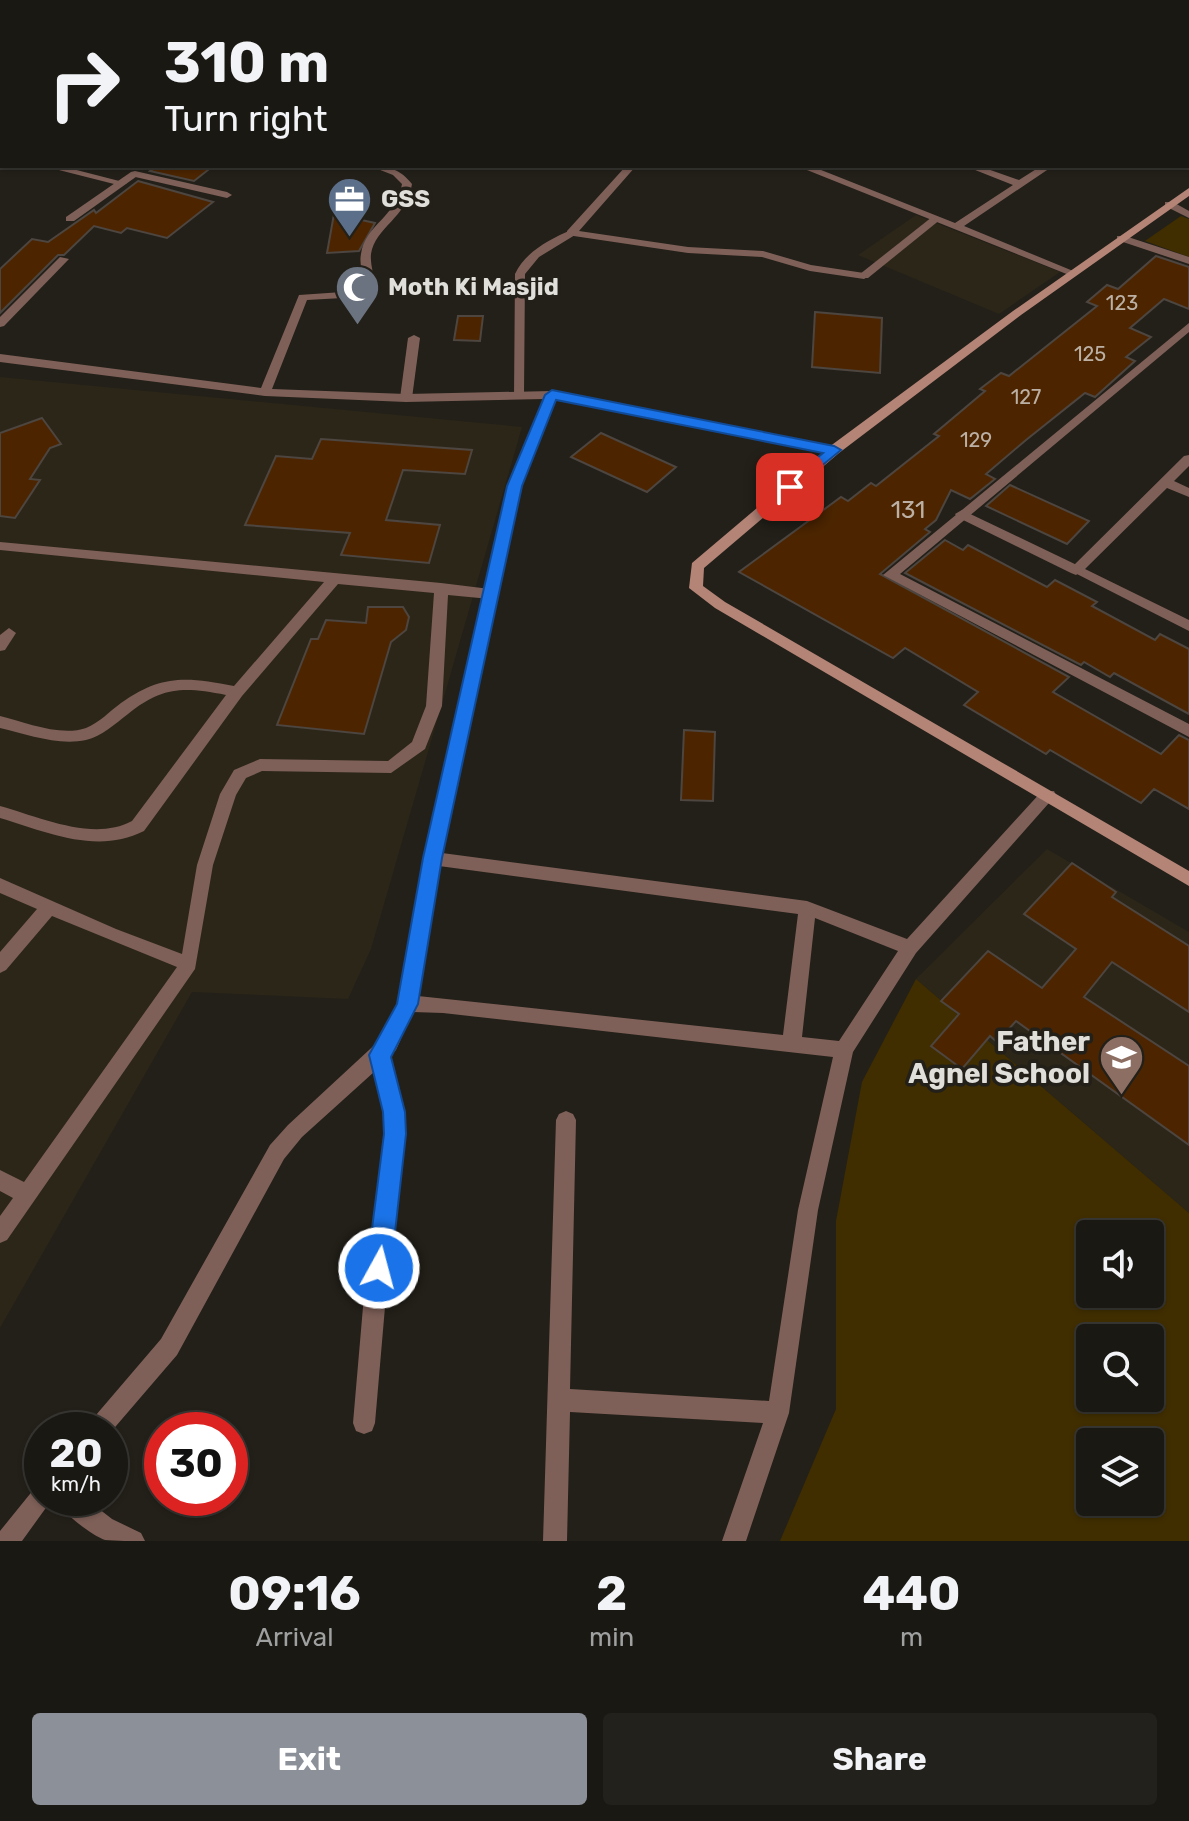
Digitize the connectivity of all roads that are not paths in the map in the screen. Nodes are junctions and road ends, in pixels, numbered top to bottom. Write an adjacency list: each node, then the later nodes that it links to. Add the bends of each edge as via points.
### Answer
1 (68, 168): 9 (street)
2 (143, 168): 8 (street)
3 (381, 168): 27 (street, via 397,173 407,184 407,195 402,208 371,240 366,255 370,286 360,294 303,297)
4 (629, 168): 18 (street)
5 (807, 168): 16 (street)
6 (976, 168): 10 (street)
7 (1045, 168): 10 (street)
8 (135, 174): 9 (street); 12 (street)
9 (122, 183): 15 (street)
10 (1020, 184): 17 (street)
11 (1189, 191): 13 (street)
12 (227, 195)
13 (1169, 204): 14 (street); 19 (street)
14 (1189, 215)
15 (70, 219)
16 (936, 219): 17 (street); 18 (street, via 864,276 763,254 688,250)
17 (955, 227): 22 (street)
18 (571, 233): 28 (street, via 526,257 520,274)
19 (1121, 238): 21 (street); 22 (street)
20 (64, 259): 23 (street)
21 (1189, 261)
22 (1073, 273): 31 (street)
23 (0, 324)
24 (1189, 326): 35 (street)
25 (414, 338): 30 (street)
26 (0, 358): 27 (street)
27 (265, 392): 30 (street)
28 (518, 394): 29 (street); 30 (street)
29 (552, 395): 31 (street); 40 (street, via 514,486)
30 (406, 398)
31 (834, 450): 45 (street, via 697,566 696,588)
32 (1189, 459): 33 (street)
33 (1166, 482): 34 (street); 37 (street)
34 (1189, 493)
35 (962, 514): 37 (street); 44 (street, via 890,575)
36 (0, 546): 38 (street)
37 (1076, 570): 41 (street)
38 (336, 577): 39 (street); 42 (street)
39 (441, 588): 40 (street); 53 (street, via 434,706 419,745 391,767 260,765 240,774 228,794 205,865)
40 (490, 594): 47 (street)
41 (1189, 626)
42 (237, 692): 43 (street, via 177,681 147,690 86,734); 46 (street, via 129,833 102,838)
43 (0, 722)
44 (1189, 731)
45 (1048, 795): 48 (street); 52 (street)
46 (0, 812)
47 (432, 858): 51 (street); 55 (street)
48 (1189, 879)
49 (0, 885): 50 (street)
50 (49, 907): 53 (street); 54 (street)
51 (807, 908): 52 (street); 56 (street)
52 (910, 948): 57 (street)
53 (189, 964): 61 (street)
54 (0, 965)
55 (408, 1004): 56 (street); 58 (street)
56 (792, 1042): 57 (street)
57 (844, 1050): 65 (street, via 808,1210)
58 (379, 1055): 64 (street, via 277,1152 169,1347); 66 (street, via 395,1134)
59 (566, 1120): 63 (street)
60 (0, 1180): 61 (street)
61 (28, 1195): 62 (street)
62 (0, 1233)
63 (561, 1400): 65 (street); 71 (street)
64 (113, 1412)
65 (778, 1413): 72 (street)
66 (364, 1423)
67 (27, 1516): 69 (street)
68 (90, 1516): 70 (street)
69 (7, 1541)
70 (133, 1541)
71 (555, 1541)
72 (734, 1541)

